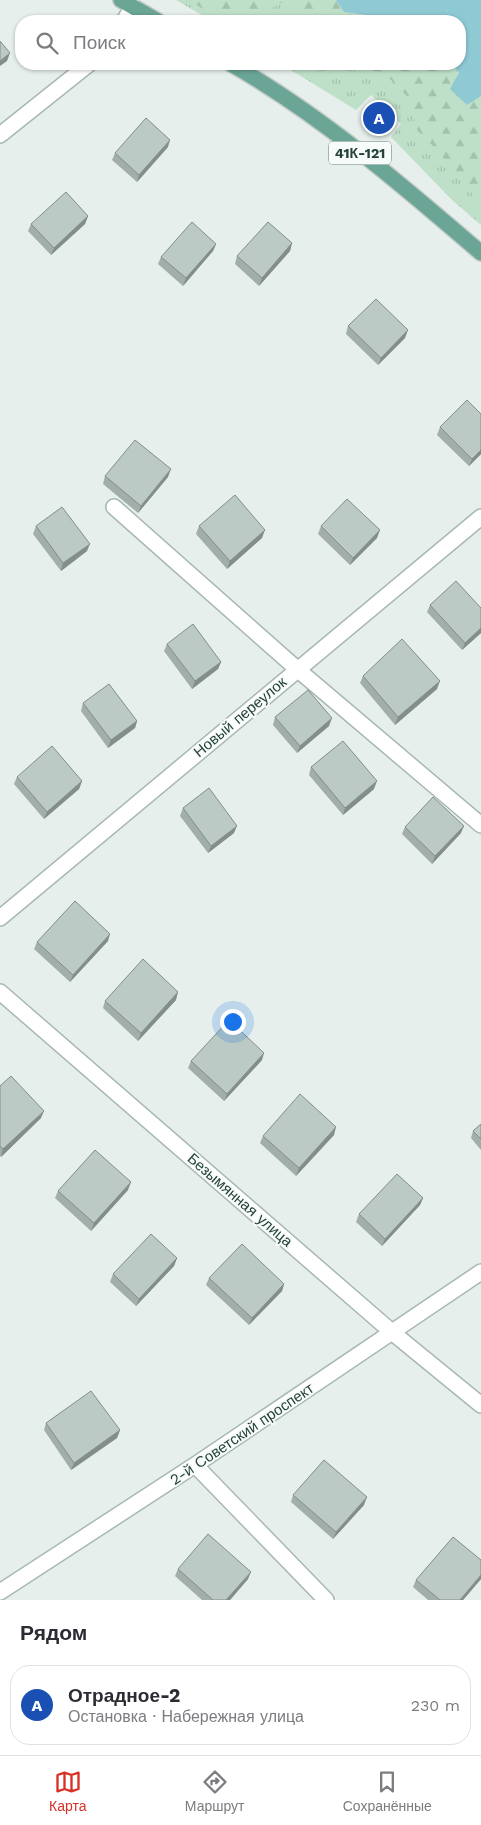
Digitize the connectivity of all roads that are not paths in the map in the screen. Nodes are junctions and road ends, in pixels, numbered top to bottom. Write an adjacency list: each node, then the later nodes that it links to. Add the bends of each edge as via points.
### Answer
1 (127, 3): 2 (main road)
2 (148, 15)
3 (81, 70): 5 (street)
4 (242, 70): 6 (main road, 41К-121, via 349,144)
5 (0, 135)
6 (481, 253)
7 (114, 507): 9 (street)
8 (481, 517): 9 (street, Новый переулок)
9 (297, 669): 10 (street); 11 (street, Новый переулок)
10 (481, 826)
11 (0, 918)
12 (0, 992): 14 (street, Безымянная улица)
13 (481, 1272): 14 (street, 2-й Советский проспект)
14 (393, 1333): 15 (street, Безымянная улица); 16 (street, 2-й Советский проспект)
15 (481, 1405)
16 (195, 1465): 17 (street, 2-й Советский проспект); 18 (street)
17 (0, 1592)
18 (326, 1600)

